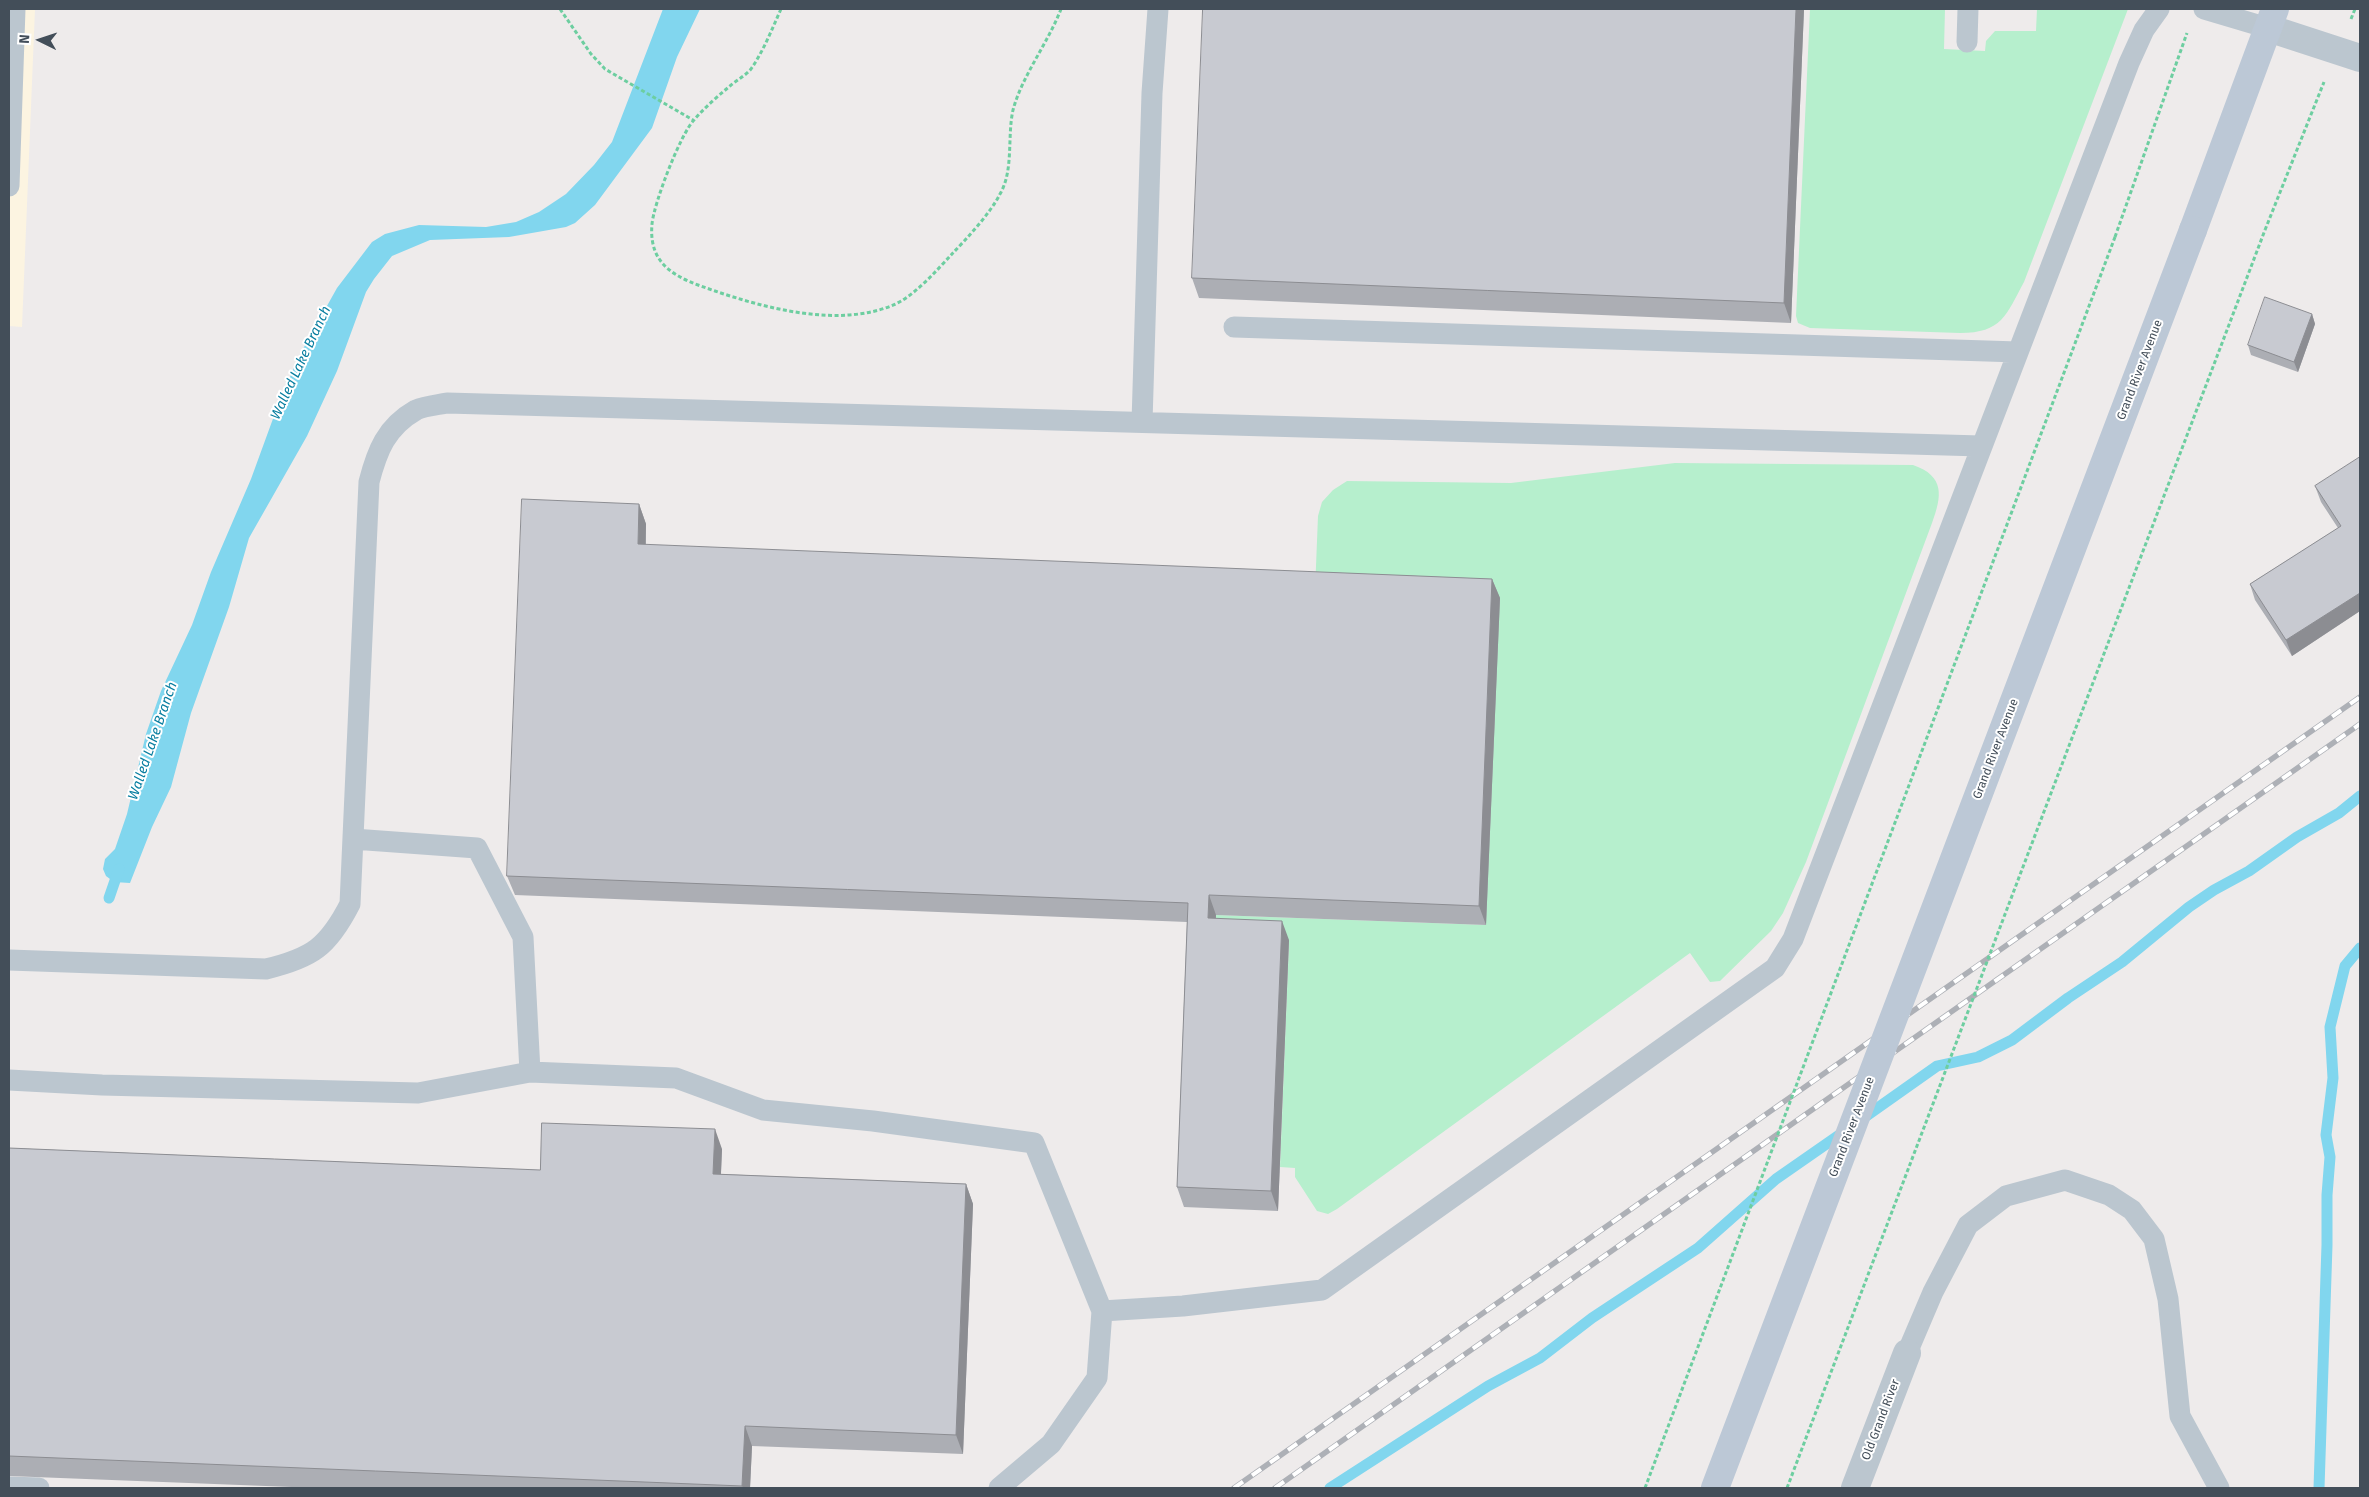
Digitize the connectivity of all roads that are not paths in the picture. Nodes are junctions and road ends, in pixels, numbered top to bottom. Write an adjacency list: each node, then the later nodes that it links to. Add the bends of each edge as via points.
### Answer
1 (15, 9): 9 (lane)
2 (1158, 9): 12 (lane, via 1152,93)
3 (1968, 9): 7 (lane)
4 (2158, 9): 11 (lane, via 2129,63)
5 (2204, 9): 6 (lane)
6 (2272, 18): 8 (street); 23 (main road, Grand River Avenue, bridge)
7 (1967, 42)
8 (2349, 54)
9 (9, 186)
10 (1234, 327): 11 (lane)
11 (2018, 352): 13 (lane)
12 (1142, 422): 13 (lane); 14 (lane, via 446,402 417,410 393,427 377,453 369,482)
13 (1982, 446): 18 (lane, via 1793,939 1775,968 1322,1290 1183,1306)
14 (353, 839): 15 (lane, via 350,904 336,930 316,950 292,962 266,969); 16 (lane, via 476,848 523,937)
15 (9, 960)
16 (530, 1072): 17 (lane, via 418,1094); 18 (lane, via 676,1078 763,1110 1034,1143)
17 (9, 1080)
18 (1102, 1311): 22 (lane, via 1097,1378 1051,1444)
19 (1907, 1353): 24 (street, Old Grand River); 25 (lane, via 1932,1292 1968,1225 2006,1196 2064,1180 2109,1195 2132,1210 2154,1239 2168,1299 2180,1416)
20 (9, 1487): 21 (lane)
21 (39, 1488)
22 (999, 1488)
23 (1716, 1488)
24 (1855, 1488)
25 (2219, 1488)

